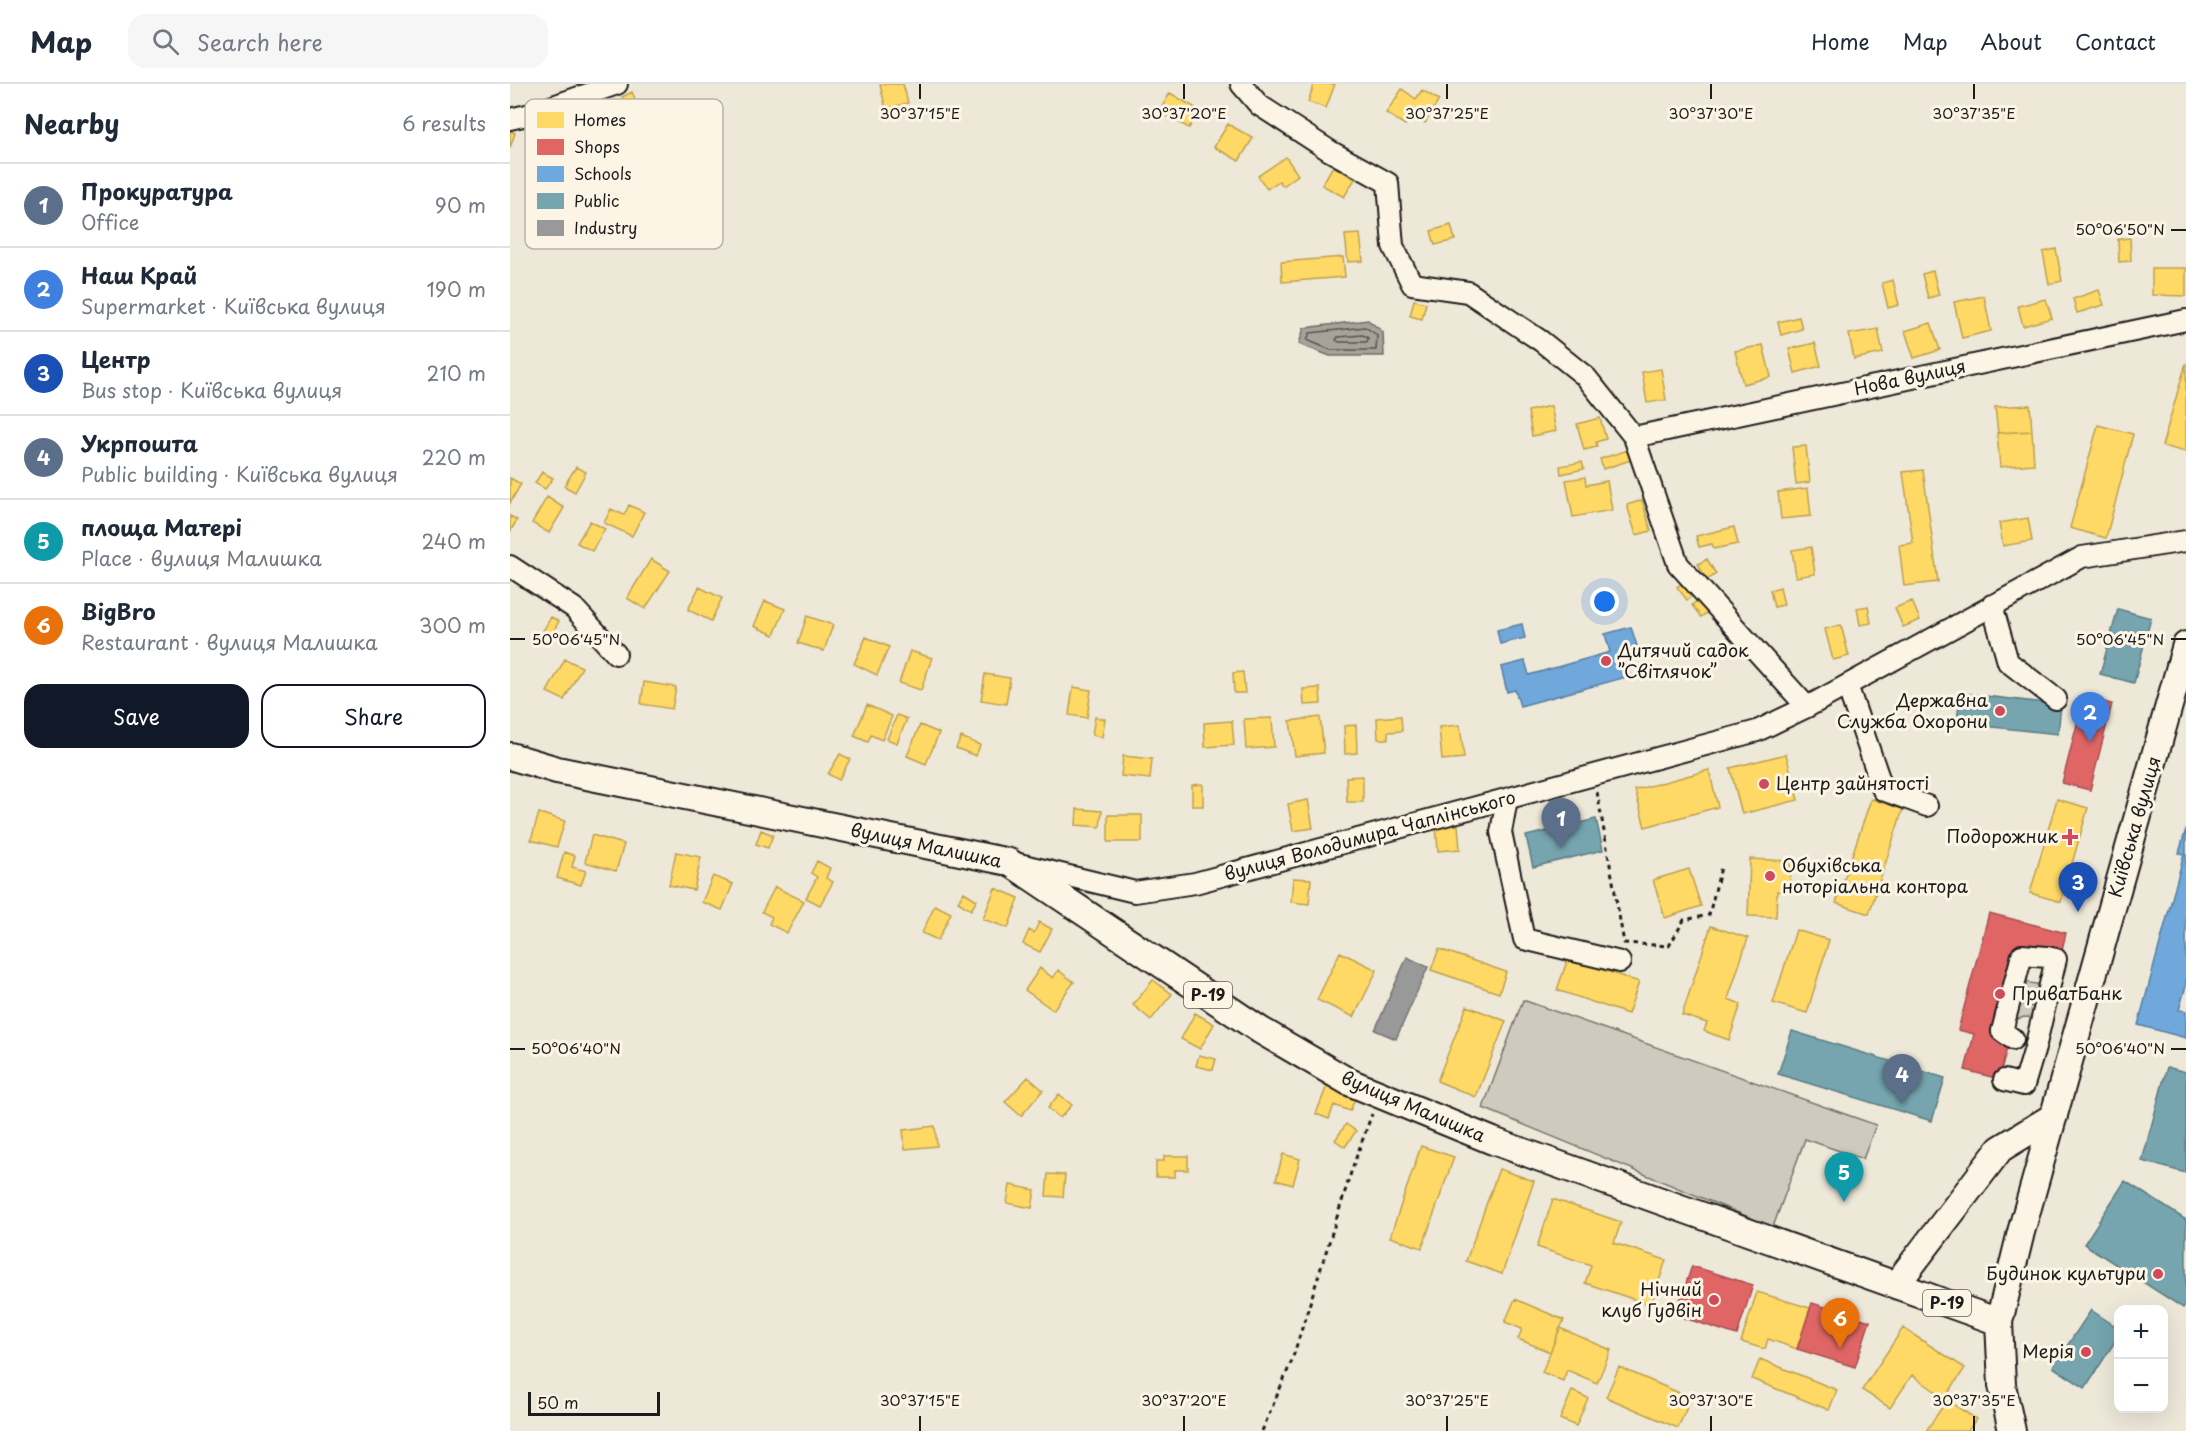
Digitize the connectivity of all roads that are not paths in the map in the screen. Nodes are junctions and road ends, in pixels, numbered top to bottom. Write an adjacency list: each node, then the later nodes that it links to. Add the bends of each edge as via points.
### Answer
1 (617, 84): 3 (street)
2 (1241, 84): 7 (street, via 1259,105 1388,183 1393,246 1412,285 1468,292 1541,341 1586,377)
3 (573, 99)
4 (525, 115): 5 (street)
5 (510, 119)
6 (2186, 320): 7 (street, Нова вулиця)
7 (1634, 437): 15 (street, via 1678,564)
8 (2186, 541): 10 (street, вулиця Володимира Чаплінського, via 2082,557)
9 (510, 566): 12 (street, via 574,608)
10 (1992, 605): 13 (street, вулиця Володимира Чаплінського); 14 (street, via 2008,662)
11 (2186, 645): 23 (main road, Київська вулиця)
12 (616, 654)
13 (1847, 685): 15 (street, вулиця Володимира Чаплінського); 18 (street, via 1883,790)
14 (2056, 699)
15 (1807, 707): 17 (street, вулиця Володимира Чаплінського, via 1757,731)
16 (510, 756): 19 (main road, вулиця Малишка / Р-19, via 557,770)
17 (1507, 799): 19 (street, вулиця Володимира Чаплінського, via 1195,883 1136,892); 20 (street, via 1501,832 1524,939)
18 (1927, 806)
19 (1009, 862): 24 (main road, вулиця Малишка / Р-19, via 1260,1030 1349,1082 1492,1141)
20 (1620, 962)
21 (2013, 1040): 22 (street, via 2002,1031 2022,955 2056,960 2024,1084)
22 (2004, 1080)
23 (2054, 1116): 24 (main road, via 2000,1149); 25 (main road, Київська вулиця)
24 (1896, 1285): 25 (main road, вулиця Малишка / Р-19)
25 (1999, 1322): 26 (main road, Київська вулиця, via 2002,1385)
26 (2013, 1431)

